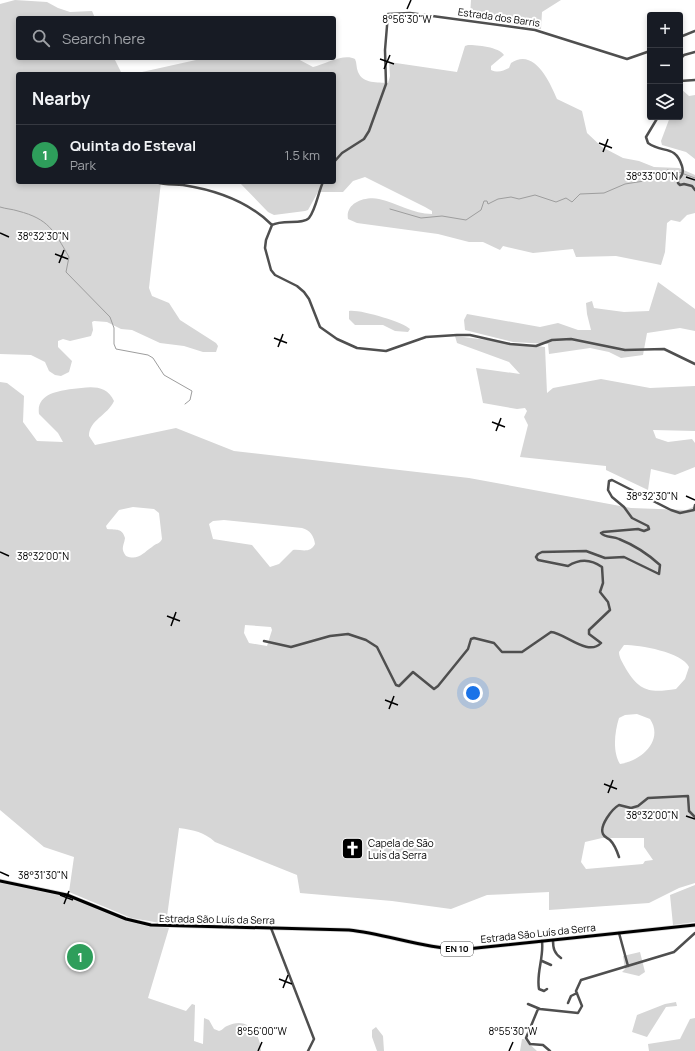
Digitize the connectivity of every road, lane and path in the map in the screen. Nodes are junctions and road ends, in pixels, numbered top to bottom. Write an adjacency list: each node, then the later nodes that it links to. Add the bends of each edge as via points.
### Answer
1 (695, 31): 2 (street)
2 (683, 36)
3 (695, 52): 5 (street)
4 (647, 53): 9 (street, Estrada dos Barris, via 627,59 535,30 410,13 388,14 386,84 364,139)
5 (683, 56)
6 (695, 80): 7 (street)
7 (683, 81)
8 (656, 120): 12 (street, via 646,137 648,143 674,152 683,169 683,175 678,183 692,186)
9 (336, 160)
10 (175, 184): 13 (street, via 224,195 259,212)
11 (322, 184): 13 (street, via 307,220 283,221)
12 (695, 190)
13 (272, 225): 14 (street, via 265,248 275,276 304,292 320,327 356,348 386,351 426,337 470,335 510,344 536,346 552,340 571,339 625,350 664,349)
14 (695, 363)
15 (695, 505): 16 (street, via 694,510 680,513 612,480 608,481 608,490 612,497 632,518 649,529 601,533 617,538 652,557 660,565 659,574 624,557 605,558 591,552 576,551 538,554 538,560 568,566 575,562 590,561 602,567 603,583 600,592 608,602 610,610 589,630 589,634 601,643 595,647 582,645 566,636 551,632 522,652 502,652 494,643 474,638 471,639 468,649 434,689 413,672 399,686 396,685 377,647 348,634 291,647)
16 (264, 642)
17 (695, 817): 18 (street, via 689,810 688,796 648,798 631,808 619,805 610,814 603,828 603,835 614,845)
18 (619, 857)
19 (0, 881): 21 (main road, Estrada São Luís da Serra / EN 10, via 67,895 143,924)
20 (695, 925): 22 (main road, Estrada São Luís da Serra / EN 10)
21 (271, 928): 25 (main road, Estrada São Luís da Serra / EN 10, via 363,932 449,949); 35 (street, via 314,1039)
22 (619, 933): 24 (main road, Estrada São Luís da Serra / EN 10); 29 (street)
23 (695, 933): 29 (street, via 674,952)
24 (553, 940): 25 (main road, Estrada São Luís da Serra / EN 10); 26 (street, via 553,949)
25 (542, 941): 27 (street)
26 (561, 958)
27 (542, 961): 28 (street); 30 (street, via 538,984 539,989)
28 (551, 965)
29 (628, 966): 31 (street, via 581,980)
30 (547, 989)
31 (576, 993): 32 (street, via 571,996); 34 (street, via 582,1006 578,1013)
32 (568, 1003)
33 (528, 1004): 34 (street)
34 (538, 1009): 36 (street, via 526,1038 530,1044 543,1045)
35 (308, 1051)
36 (550, 1051)

